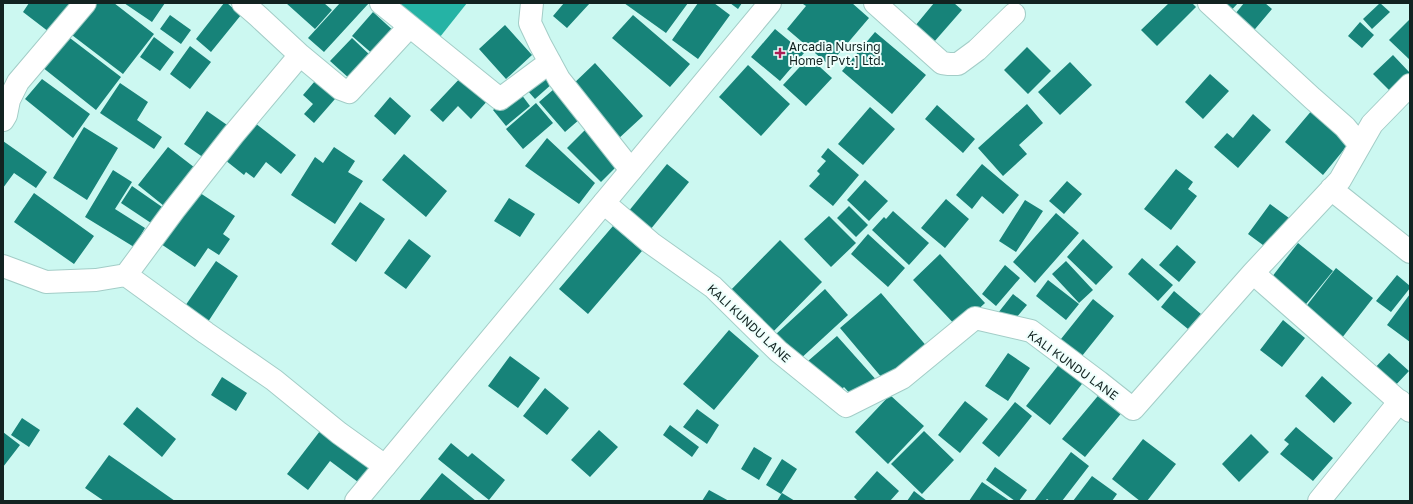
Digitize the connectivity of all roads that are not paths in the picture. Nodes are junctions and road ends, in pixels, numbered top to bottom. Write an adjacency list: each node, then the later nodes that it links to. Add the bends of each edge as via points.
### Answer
1 (85, 3): 13 (street, via 18,82)
2 (243, 3): 10 (street)
3 (381, 3): 9 (street)
4 (532, 3): 11 (street, via 530,23)
5 (770, 3): 15 (street)
6 (875, 3): 8 (street, via 942,63 949,64 958,64 977,50)
7 (1209, 3): 14 (street, via 1345,127)
8 (1014, 14)
9 (409, 27): 10 (street, via 349,92); 11 (street, via 500,98)
10 (300, 55): 21 (street, via 233,135)
11 (550, 62): 15 (street, via 559,79)
12 (1410, 85): 14 (street, via 1372,124)
13 (3, 120)
14 (1360, 145): 16 (street, via 1340,180)
15 (631, 170): 17 (street)
16 (1331, 189): 18 (street); 20 (street)
17 (604, 203): 20 (street, KALI KUNDU LANE, via 652,243 713,287 778,351 846,406 902,378 975,318 1031,331 1133,409); 23 (street)
18 (1410, 252)
19 (3, 266): 21 (street, via 46,282 96,280)
20 (1252, 273): 22 (street)
21 (126, 275): 23 (street, via 274,380 339,433)
22 (1405, 406): 25 (street)
23 (385, 466): 24 (street)
24 (356, 501)
25 (1319, 501)

